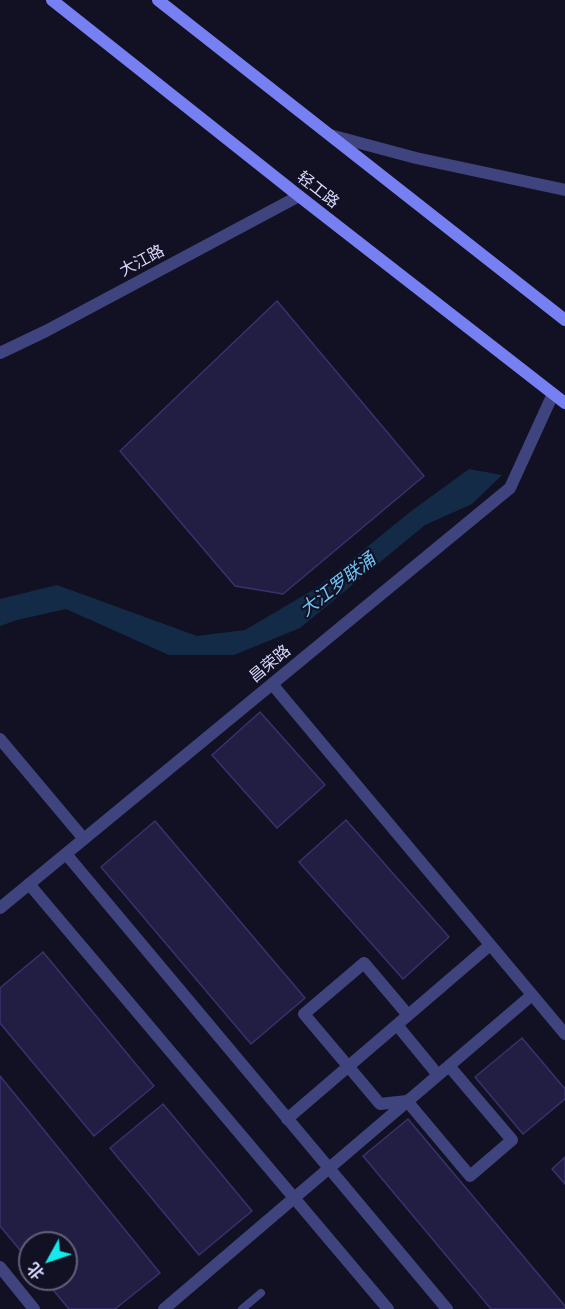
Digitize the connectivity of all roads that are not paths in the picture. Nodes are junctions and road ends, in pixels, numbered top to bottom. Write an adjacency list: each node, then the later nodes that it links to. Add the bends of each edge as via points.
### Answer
1 (52, 0): 5 (main road, 轻工路)
2 (158, 0): 3 (main road)
3 (329, 135): 4 (street); 6 (main road)
4 (565, 190)
5 (299, 196): 7 (street, 大江路); 8 (main road, 轻工路)
6 (565, 320)
7 (0, 353)
8 (553, 394): 9 (main road, 轻工路); 10 (street, 昌荣路, via 510,488)
9 (565, 403)
10 (272, 684): 12 (street, 昌荣路); 16 (street)
11 (0, 739): 12 (street)
12 (84, 839): 13 (street, 昌荣路)
13 (66, 854): 14 (street, 昌荣路); 25 (street)
14 (29, 884): 15 (street, 昌荣路); 27 (street)
15 (0, 908)
16 (490, 945): 17 (street); 18 (street)
17 (532, 995): 20 (street); 22 (street)
18 (408, 1015): 19 (street); 21 (street, via 364,963 304,1014)
19 (397, 1025): 21 (street); 23 (street)
20 (565, 1034)
21 (348, 1066): 24 (street, via 380,1104); 25 (street)
22 (449, 1066): 23 (street); 24 (street, via 512,1140 470,1176)
23 (438, 1075): 24 (street)
24 (407, 1101): 26 (street)
25 (287, 1119): 26 (street)
26 (329, 1168): 27 (street); 34 (street)
27 (295, 1197): 31 (street); 33 (street)
28 (0, 1268): 30 (street)
29 (261, 1293): 32 (lane)
30 (34, 1309)
31 (164, 1309)
32 (242, 1309)
33 (388, 1309)
34 (447, 1309)

